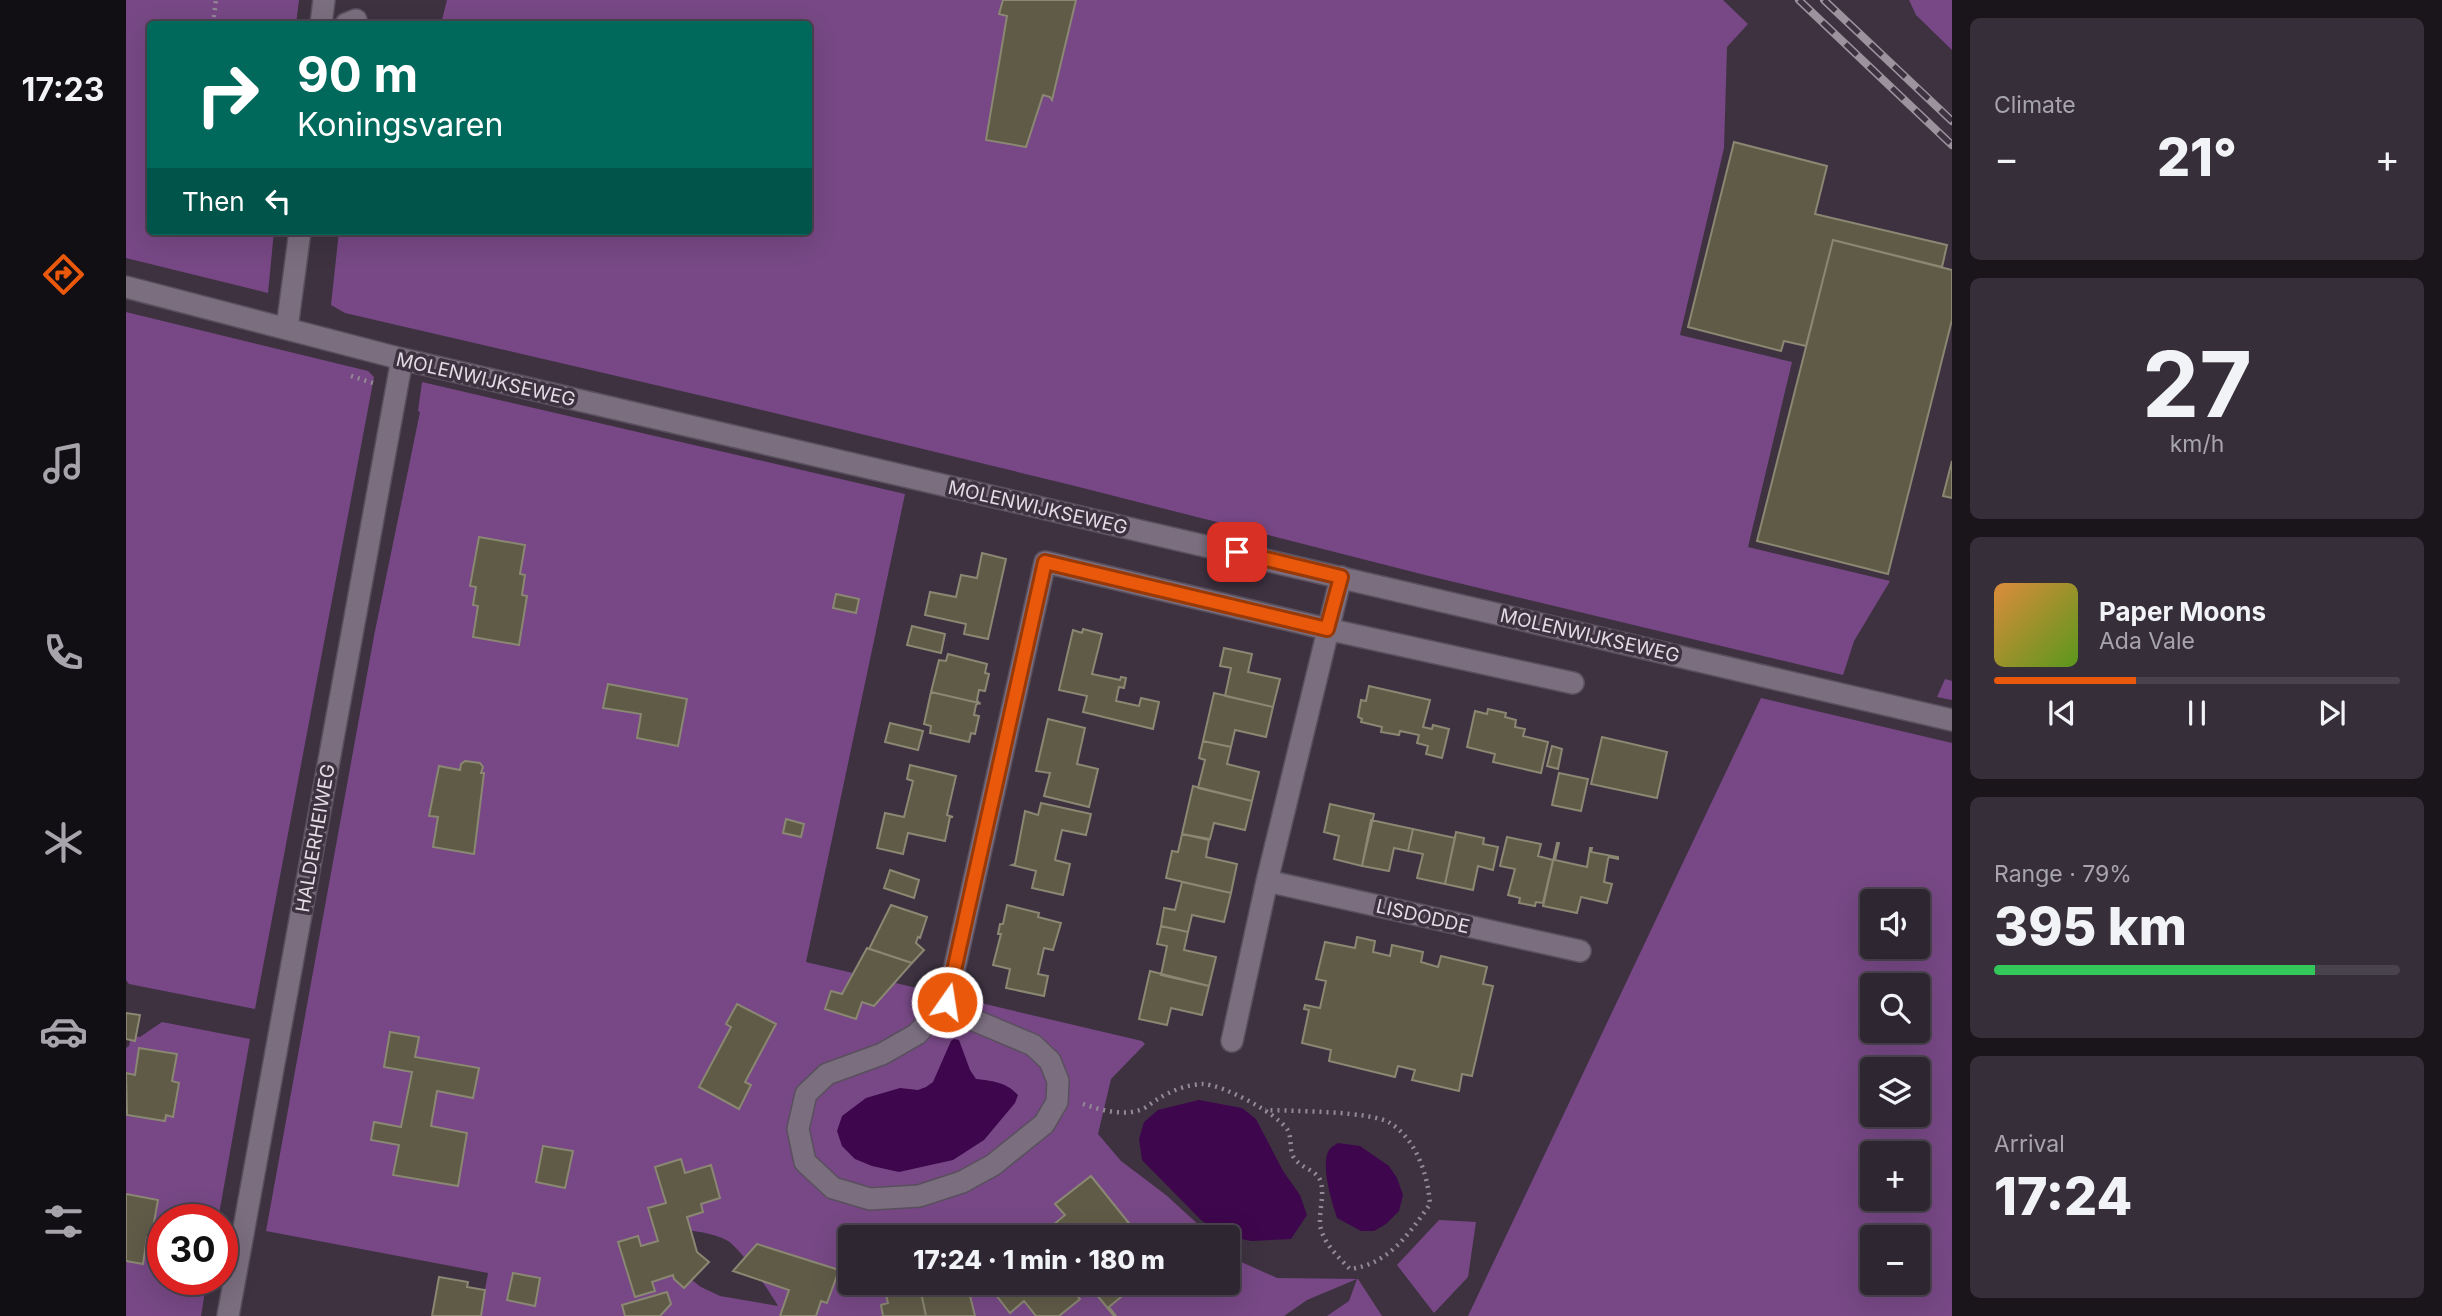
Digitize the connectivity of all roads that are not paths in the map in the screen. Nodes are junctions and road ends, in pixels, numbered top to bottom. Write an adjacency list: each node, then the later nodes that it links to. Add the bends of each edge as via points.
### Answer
1 (324, 0): 2 (street)
2 (321, 21)
3 (299, 235): 5 (street)
4 (126, 287): 5 (street, MOLENWIJKSEWEG)
5 (286, 328): 6 (street, MOLENWIJKSEWEG)
6 (402, 359): 7 (street, MOLENWIJKSEWEG); 15 (street, HALDERHEIWEG)
7 (1341, 577): 8 (street); 10 (street, MOLENWIJKSEWEG)
8 (1327, 629): 9 (street); 11 (street); 13 (street, via 1045,562)
9 (1573, 683)
10 (1952, 720)
11 (1267, 881): 12 (street, LISDODDE); 14 (street)
12 (1580, 951)
13 (947, 1002): 13 (street, via 917,1034 882,1054 827,1074 806,1094 798,1129 805,1163 833,1188 870,1199 919,1196 962,1182 993,1165 1044,1124 1057,1102 1058,1081 1050,1061 1033,1045 969,1018)
14 (1232, 1041)
15 (228, 1316)

